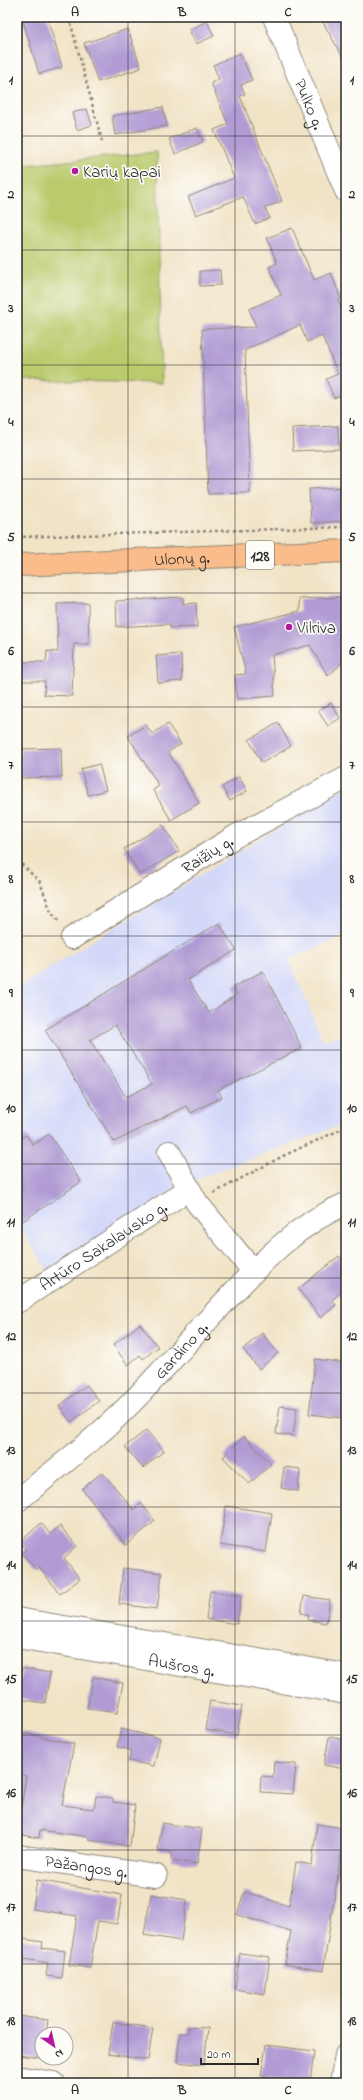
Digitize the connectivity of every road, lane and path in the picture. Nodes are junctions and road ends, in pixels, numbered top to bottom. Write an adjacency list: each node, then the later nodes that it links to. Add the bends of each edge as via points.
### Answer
1 (69, 17): 3 (path)
2 (274, 17): 4 (street, Pulko g.)
3 (102, 140)
4 (346, 191)
5 (346, 527): 6 (path)
6 (17, 537)
7 (346, 552): 8 (main road, Ulonų g. / 128)
8 (17, 565)
9 (346, 778): 11 (street, Raižių g., via 236,836)
10 (17, 860): 11 (path, via 40,882 51,912)
11 (72, 938)
12 (169, 1152): 13 (street)
13 (189, 1189): 15 (street, via 197,1203); 16 (street, Artūro Sakalausko g.)
14 (346, 1204): 15 (street, Gardino g., via 328,1212 289,1238)
15 (253, 1271): 17 (street, Gardino g., via 134,1400 78,1452)
16 (17, 1302)
17 (17, 1502)
18 (17, 1619): 20 (street, Aušros g.)
19 (17, 1637): 21 (street, Aušros g.)
20 (346, 1675)
21 (346, 1694)
22 (17, 1856): 23 (street, Pažangos g.)
23 (156, 1876)
24 (346, 2055): 27 (street)
25 (17, 2077): 26 (street)
26 (54, 2083)
27 (341, 2083)

